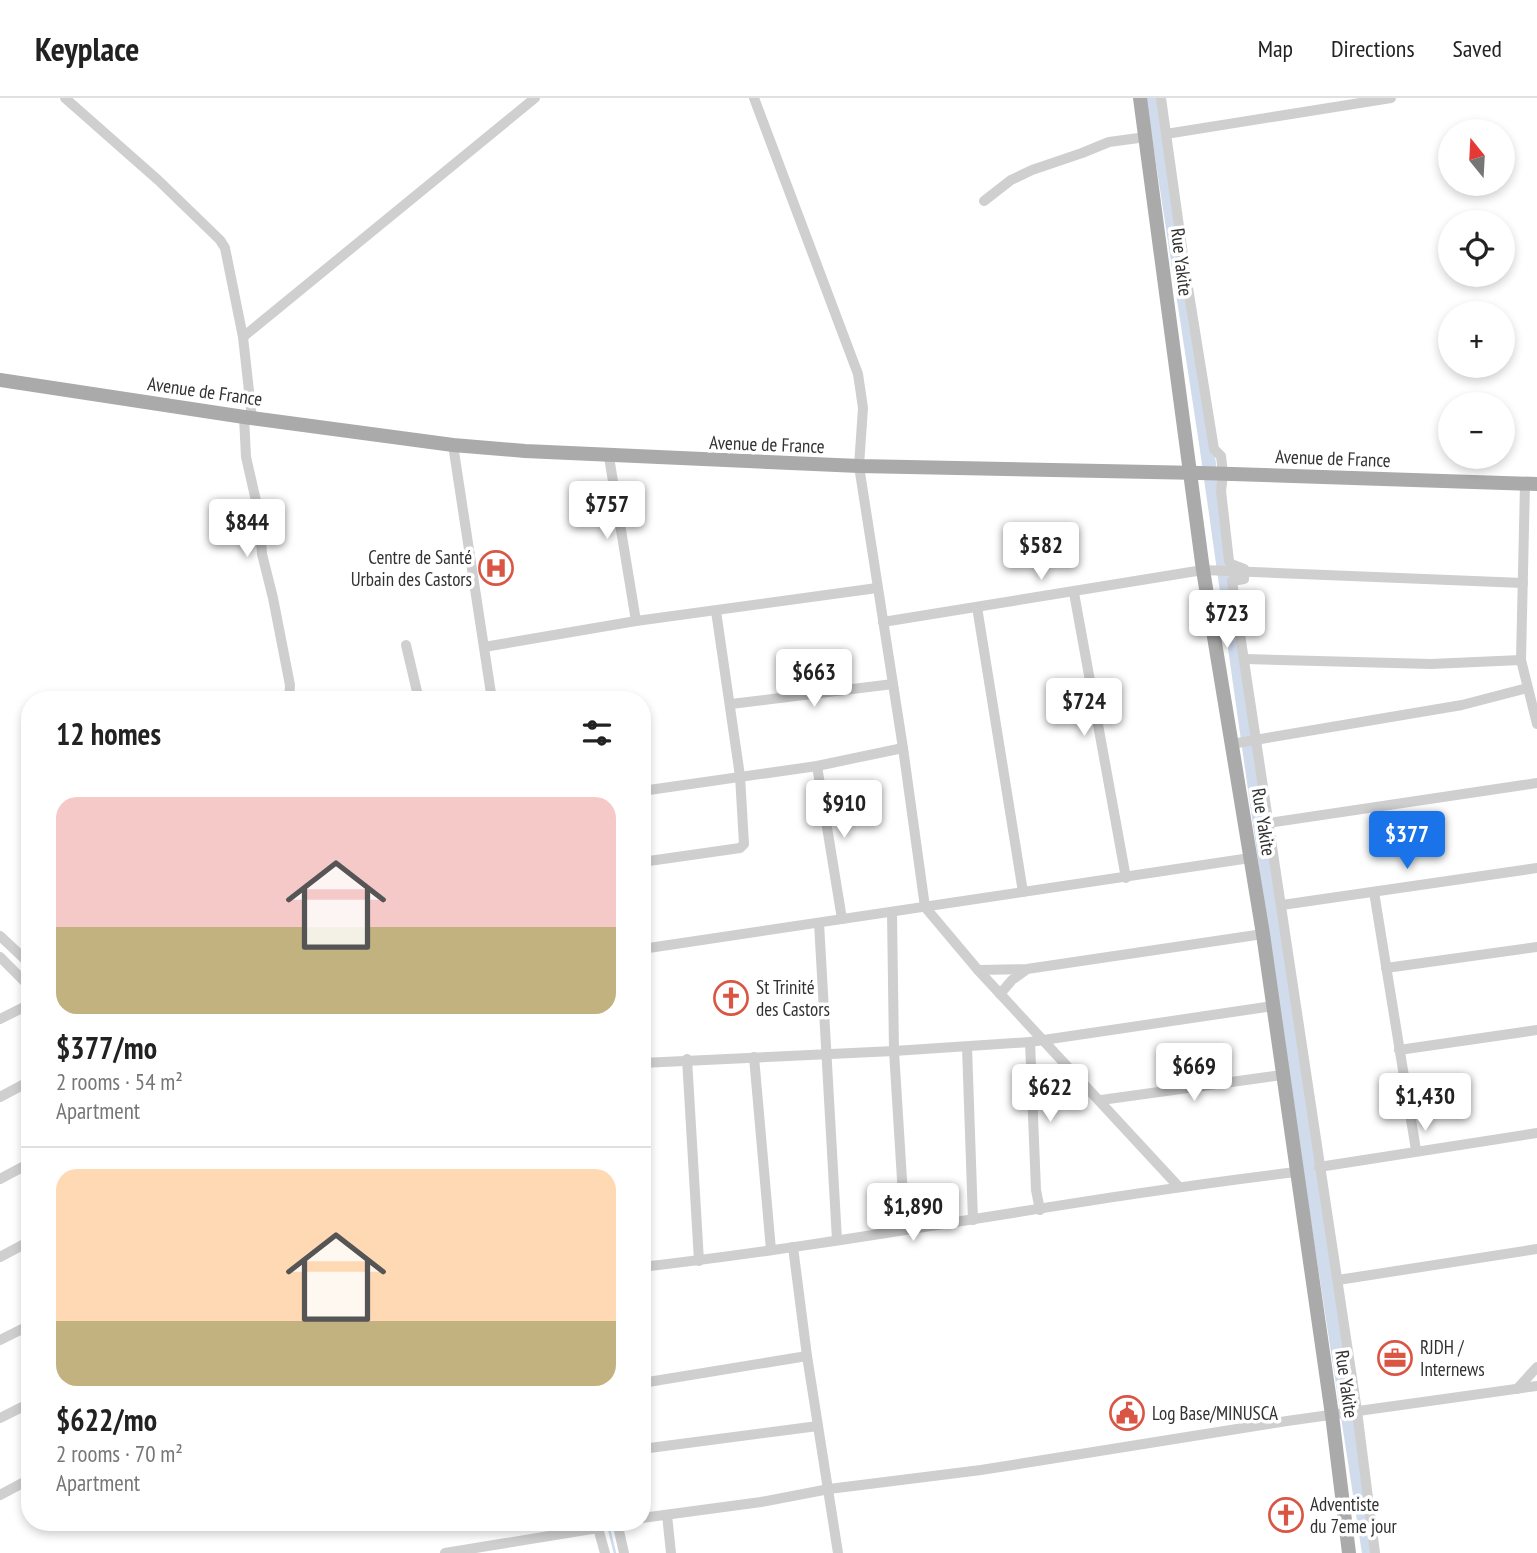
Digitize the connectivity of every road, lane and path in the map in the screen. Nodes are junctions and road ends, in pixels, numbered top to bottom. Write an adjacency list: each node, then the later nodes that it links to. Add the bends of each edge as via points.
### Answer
1 (65, 98): 10 (street, via 220,240)
2 (535, 98): 10 (street)
3 (754, 98): 15 (street, via 858,374 863,408)
4 (1140, 98): 8 (main road, Rue Yakite)
5 (1161, 98): 7 (street)
6 (1391, 98): 7 (street)
7 (1166, 134): 17 (street, via 1214,449 1221,456)
8 (1146, 137): 9 (street, via 1109,142 1032,170); 16 (main road, Rue Yakite)
9 (984, 201)
10 (243, 337): 12 (street)
11 (0, 380): 12 (main road, Avenue de France)
12 (248, 417): 13 (main road, Avenue de France); 36 (street, via 246,457)
13 (453, 445): 14 (main road, Avenue de France); 29 (street)
14 (609, 457): 15 (main road, Avenue de France); 26 (street)
15 (859, 466): 16 (main road, Avenue de France); 22 (street)
16 (1195, 473): 17 (main road, Avenue de France); 19 (main road, Rue Yakite)
17 (1220, 473): 18 (main road, Avenue de France); 20 (street, via 1229,561)
18 (1531, 484): 21 (street)
19 (1205, 570): 20 (street); 23 (street); 42 (main road, Rue Yakite)
20 (1245, 573): 21 (street); 30 (street, via 1244,579 1232,581)
21 (1523, 583): 31 (street)
22 (877, 587): 25 (street); 27 (street)
23 (1074, 593): 24 (street); 52 (street)
24 (977, 607): 27 (street); 53 (street)
25 (716, 611): 26 (street); 39 (street)
26 (636, 621): 29 (street)
27 (884, 622): 34 (street)
28 (406, 645): 37 (street)
29 (484, 648): 38 (street)
30 (1245, 659): 31 (street, via 1431,664); 41 (street)
31 (1521, 660): 33 (street)
32 (1537, 673): 33 (street)
33 (1524, 674): 35 (street)
34 (893, 684): 39 (street); 43 (street)
35 (1527, 688): 40 (street); 41 (street, via 1462,705)
36 (290, 691)
37 (417, 691)
38 (491, 691)
39 (732, 704): 45 (street)
40 (1537, 724)
41 (1255, 741): 42 (street); 48 (street)
42 (1231, 744): 49 (main road, Rue Yakite)
43 (903, 748): 44 (street); 56 (street)
44 (817, 766): 45 (street); 58 (street)
45 (740, 776): 47 (street); 50 (street, via 744,838 740,848)
46 (1537, 783): 48 (street)
47 (651, 790)
48 (1268, 823): 55 (street)
49 (1250, 859): 52 (street); 60 (main road, Rue Yakite)
50 (651, 861)
51 (1537, 868): 54 (street)
52 (1126, 878): 53 (street)
53 (1023, 892): 56 (street)
54 (1374, 892): 55 (street); 66 (street)
55 (1282, 905): 90 (street)
56 (925, 907): 57 (street); 68 (street)
57 (892, 913): 58 (street); 79 (street)
58 (842, 919): 59 (street)
59 (819, 923): 62 (street); 80 (street)
60 (1262, 934): 67 (street); 71 (main road, Rue Yakite)
61 (0, 936): 64 (street)
62 (651, 947)
63 (1537, 947): 66 (street)
64 (21, 956)
65 (0, 957): 69 (street)
66 (1386, 968): 78 (street)
67 (1027, 969): 68 (street); 70 (street)
68 (978, 970): 70 (street)
69 (21, 978)
70 (1000, 994): 75 (street)
71 (1273, 1006): 75 (street); 84 (main road, Rue Yakite)
72 (21, 1008): 73 (street)
73 (0, 1019)
74 (1537, 1030): 78 (street)
75 (1043, 1040): 76 (street); 87 (street)
76 (1030, 1042): 77 (street); 95 (street)
77 (967, 1047): 79 (street); 96 (street)
78 (1399, 1050): 89 (street)
79 (894, 1051): 80 (street); 97 (street)
80 (826, 1055): 81 (street); 98 (street)
81 (754, 1057): 82 (street); 102 (street)
82 (687, 1059): 83 (street); 104 (street)
83 (651, 1062)
84 (1282, 1074): 87 (street); 92 (main road, Rue Yakite)
85 (21, 1086): 86 (street)
86 (0, 1097)
87 (1101, 1100): 94 (street)
88 (1537, 1133): 89 (street)
89 (1416, 1150): 90 (street)
90 (1319, 1167): 106 (street)
91 (21, 1168): 93 (street)
92 (1296, 1171): 94 (street); 116 (main road, Rue Yakite)
93 (0, 1179)
94 (1178, 1186): 95 (street)
95 (1040, 1210): 96 (street)
96 (973, 1220): 97 (street)
97 (905, 1228): 98 (street)
98 (837, 1240): 100 (street)
99 (21, 1246): 103 (street)
100 (793, 1247): 102 (street); 109 (street)
101 (1537, 1249): 106 (street)
102 (771, 1250): 104 (street)
103 (0, 1257)
104 (699, 1261): 105 (street)
105 (651, 1267)
106 (1338, 1280): 115 (street)
107 (21, 1330): 108 (street)
108 (0, 1340)
109 (807, 1356): 111 (street); 118 (street)
110 (1537, 1367): 113 (street)
111 (651, 1382)
112 (1537, 1386): 113 (street)
113 (1517, 1389): 115 (street)
114 (21, 1408): 117 (street)
115 (1357, 1411): 116 (street); 134 (street)
116 (1332, 1415): 121 (street); 133 (main road, Rue Yakite)
117 (0, 1418)
118 (818, 1426): 119 (street); 121 (street)
119 (651, 1448)
120 (21, 1484): 122 (street)
121 (829, 1489): 123 (street); 132 (street)
122 (0, 1494)
123 (667, 1516): 124 (street); 131 (street)
124 (651, 1517)
125 (563, 1531): 128 (street)
126 (597, 1531): 129 (street)
127 (619, 1531): 130 (street)
128 (445, 1553)
129 (605, 1553)
130 (624, 1553)
131 (671, 1553)
132 (838, 1553)
133 (1349, 1553)
134 (1375, 1553)

